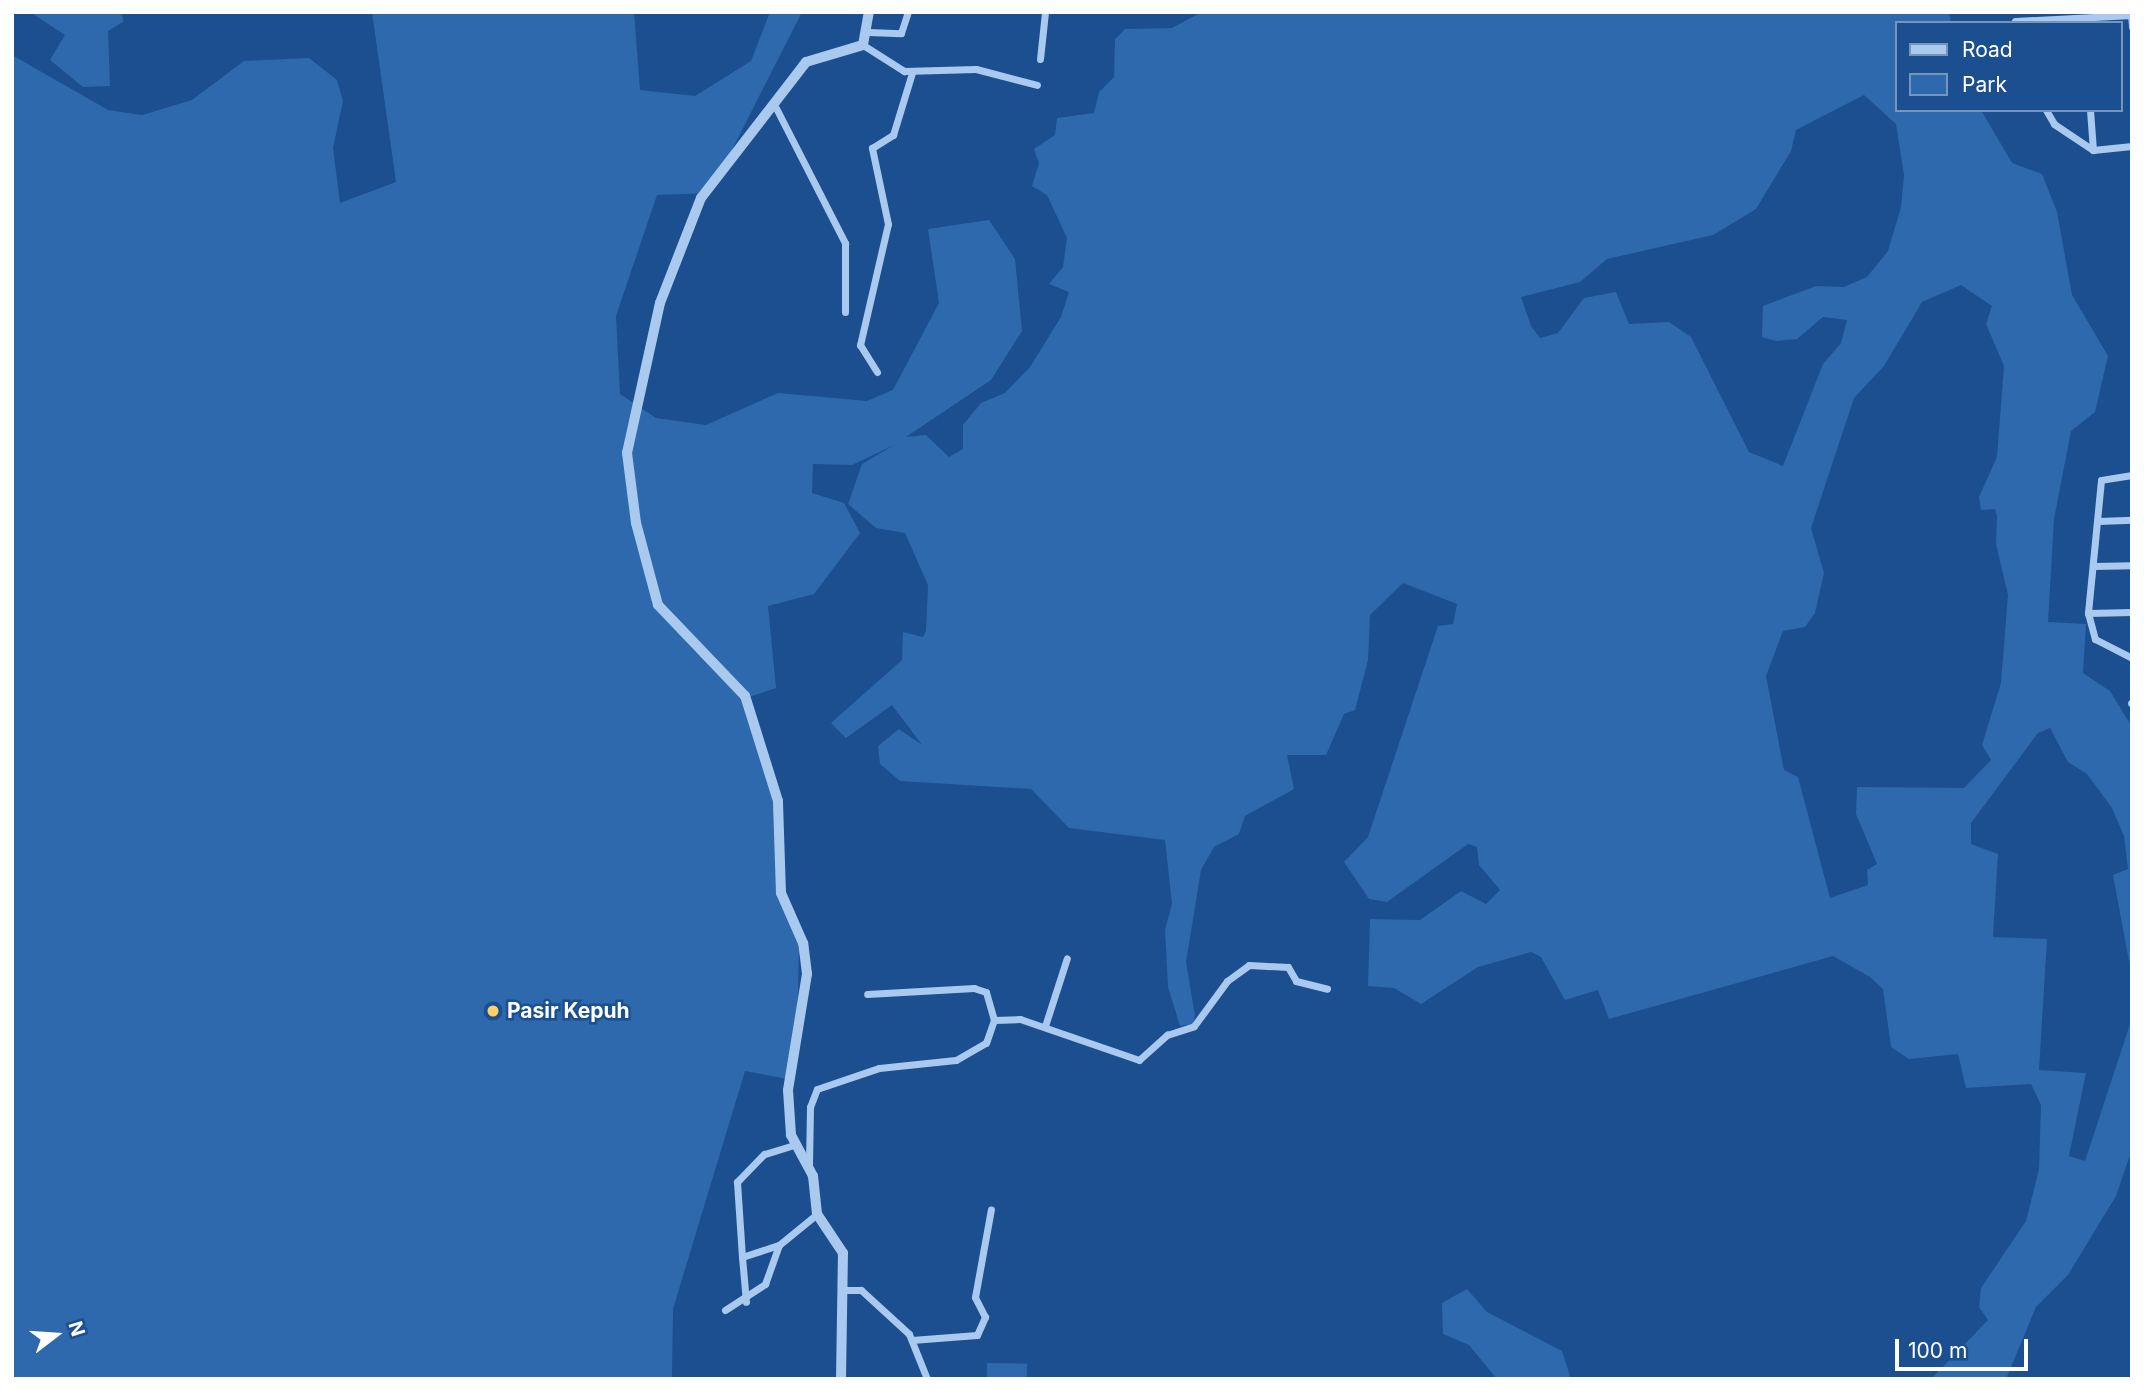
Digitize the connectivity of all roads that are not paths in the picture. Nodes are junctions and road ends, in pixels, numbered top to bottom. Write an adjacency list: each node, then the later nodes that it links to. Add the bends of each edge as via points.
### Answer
1 (869, 12): 9 (street)
2 (908, 12): 9 (street, via 901,33)
3 (1045, 12): 11 (street)
4 (2131, 15): 6 (street); 8 (street)
5 (2040, 18): 6 (street); 7 (street)
6 (2085, 20)
7 (2021, 21)
8 (2132, 27)
9 (868, 32): 10 (street)
10 (863, 45): 12 (street); 14 (street, via 806,62)
11 (1040, 59)
12 (912, 73): 13 (street, via 976,69); 20 (street, via 893,135 872,148 888,224 860,345)
13 (1037, 85)
14 (776, 108): 19 (street, via 845,243); 34 (street, via 736,149 685,233 660,303 627,453 636,523 658,605 745,696 778,801 781,893 803,943 807,974 789,1090)
15 (2047, 112): 18 (street, via 2054,124)
16 (2090, 112): 18 (street)
17 (2132, 146): 18 (street)
18 (2093, 150)
19 (845, 312)
20 (877, 372)
21 (2132, 475): 23 (street, via 2101,480)
22 (2132, 520): 23 (street)
23 (2098, 521): 25 (street)
24 (2132, 565): 25 (street)
25 (2093, 566): 27 (street)
26 (2132, 612): 27 (street)
27 (2088, 613): 28 (street, via 2095,639)
28 (2132, 658)
29 (1067, 958): 33 (street)
30 (1327, 989): 33 (street, via 1296,981 1288,967 1249,964 1227,981 1194,1027 1167,1035 1139,1060)
31 (867, 994): 32 (street, via 974,988 986,992)
32 (994, 1020): 33 (street); 35 (street, via 986,1043 956,1060 879,1068 817,1089 810,1107)
33 (1045, 1026)
34 (794, 1145): 35 (street); 39 (street, via 764,1154 737,1182)
35 (809, 1168): 37 (street)
36 (991, 1209): 43 (street, via 975,1297 985,1317 977,1335)
37 (817, 1214): 38 (street); 40 (street, via 840,1241)
38 (779, 1245): 39 (street); 41 (street, via 773,1272)
39 (742, 1257): 41 (street)
40 (842, 1290): 43 (street, via 874,1299); 44 (street)
41 (746, 1302): 42 (street)
42 (725, 1310)
43 (912, 1340): 45 (street)
44 (841, 1379)
45 (927, 1379)

